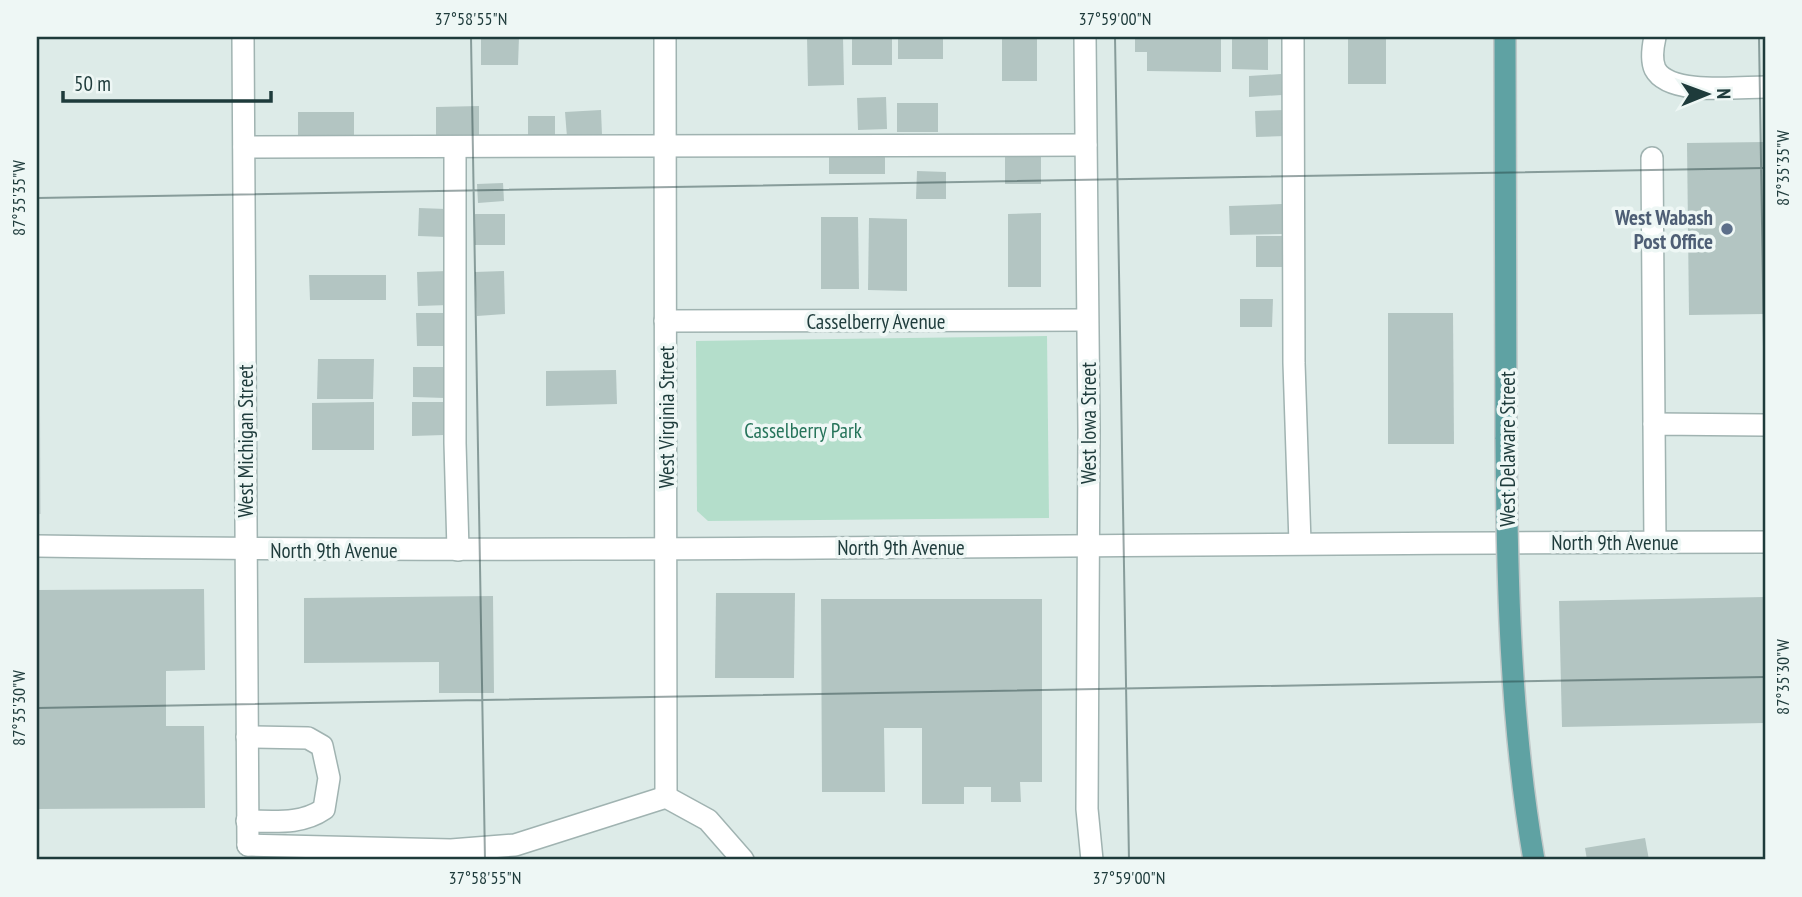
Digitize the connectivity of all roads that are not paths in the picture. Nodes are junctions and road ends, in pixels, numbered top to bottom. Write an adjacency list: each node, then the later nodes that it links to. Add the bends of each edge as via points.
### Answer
1 (243, 37): 10 (street, West Michigan Street)
2 (666, 37): 8 (street, West Virginia Street)
3 (1085, 37): 9 (street, West Iowa Street)
4 (1293, 37): 19 (street, via 1294,363)
5 (1505, 37): 31 (main road, West Delaware Street, bridge, via 1510,637)
6 (1655, 37): 7 (street, via 1653,61 1670,83)
7 (1765, 87)
8 (666, 145): 9 (street); 11 (street); 14 (street, West Virginia Street)
9 (1086, 145): 13 (street, West Iowa Street)
10 (244, 146): 11 (street); 23 (street, West Michigan Street)
11 (455, 147): 24 (street)
12 (1652, 158): 15 (street)
13 (1087, 320): 14 (street, Casselberry Avenue); 20 (street, West Iowa Street)
14 (666, 321): 22 (street, West Virginia Street)
15 (1654, 424): 16 (street); 17 (street)
16 (1765, 425)
17 (1655, 542): 18 (street, North 9th Avenue); 19 (street, North 9th Avenue)
18 (1765, 542)
19 (1300, 543): 20 (street, North 9th Avenue)
20 (1087, 545): 22 (street, North 9th Avenue); 30 (street, West Iowa Street, via 1087,810)
21 (37, 546): 23 (street, North 9th Avenue)
22 (666, 548): 24 (street, North 9th Avenue); 26 (street, West Virginia Street)
23 (245, 549): 24 (street, North 9th Avenue); 25 (street, West Michigan Street)
24 (458, 550)
25 (247, 737): 27 (street, West Michigan Street); 27 (street, via 308,738 322,746 328,778 324,809 315,816)
26 (666, 797): 28 (street, via 515,845); 29 (street, via 708,820)
27 (247, 821): 28 (street, West Michigan Street)
28 (242, 853)
29 (743, 860)
30 (1092, 860)
31 (1534, 860)

